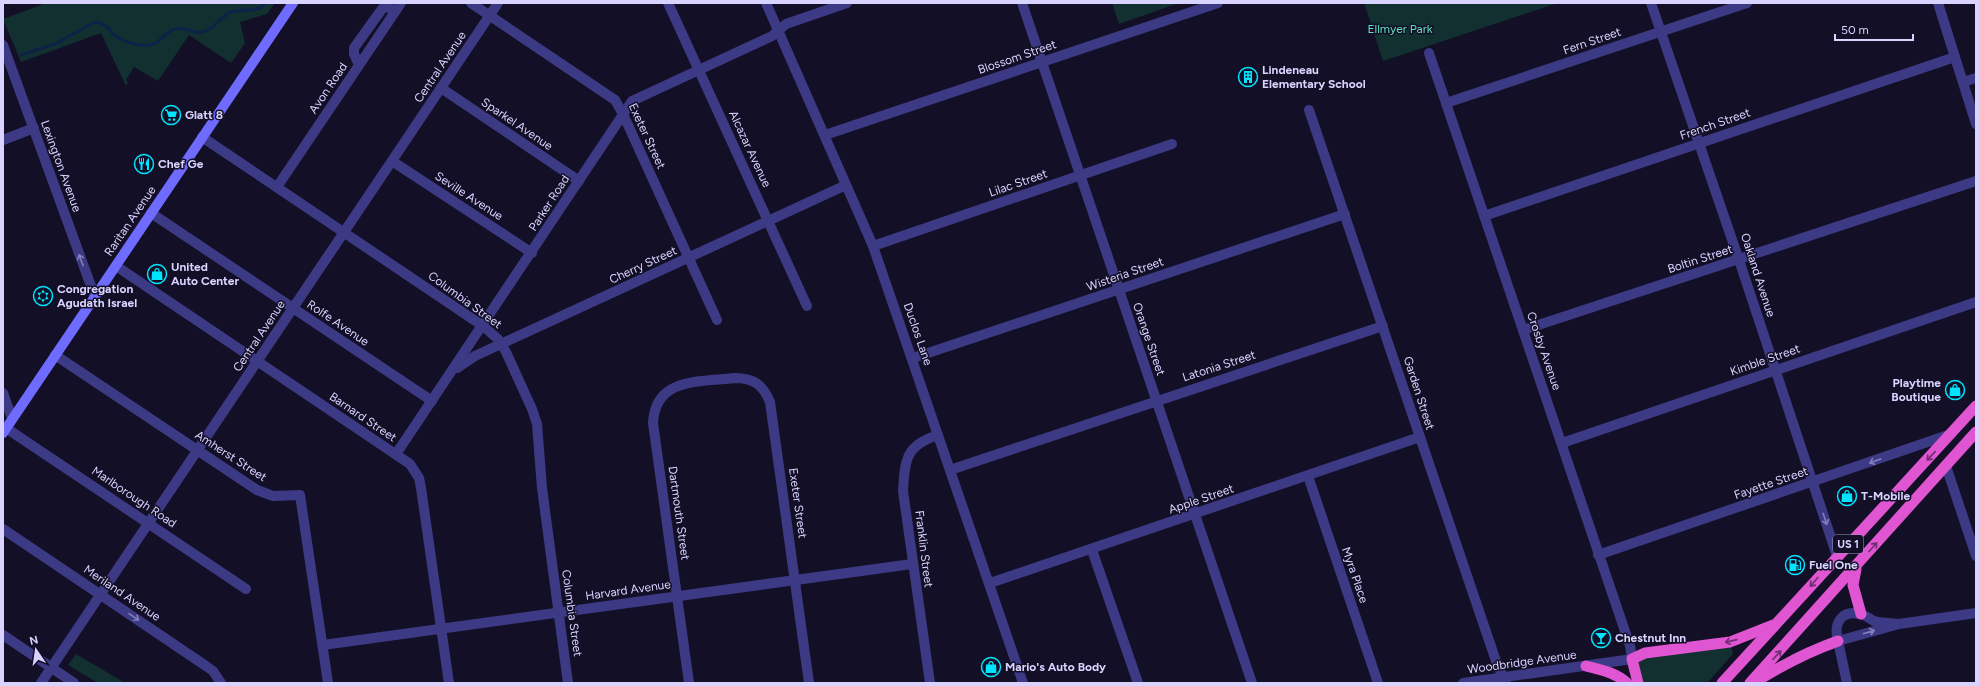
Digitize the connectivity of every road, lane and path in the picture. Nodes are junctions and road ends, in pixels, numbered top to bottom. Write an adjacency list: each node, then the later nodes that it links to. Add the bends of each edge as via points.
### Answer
1 (293, 3): 30 (main road, Raritan Avenue)
2 (471, 3): 13 (street, Exeter Street)
3 (498, 3): 13 (street, Central Avenue)
4 (668, 3): 20 (street, Alcazar Avenue)
5 (766, 3): 14 (street, Duclos Lane)
6 (847, 3): 14 (street, Parker Road, via 786,24)
7 (1022, 3): 19 (street, Orange Street)
8 (1218, 3): 19 (street, Blossom Street)
9 (1651, 3): 15 (street, Oakland Avenue)
10 (1747, 3): 15 (street, Fern Street)
11 (1938, 3): 18 (street)
12 (398, 7): 39 (street, Avon Road)
13 (490, 15): 23 (street, Central Avenue); 26 (street, Exeter Street, via 615,100)
14 (778, 31): 20 (street, Parker Road); 29 (street, Duclos Lane)
15 (1661, 32): 24 (street, Fern Street); 32 (street, Oakland Avenue)
16 (3, 45): 28 (street, Lexington Avenue)
17 (1429, 53): 24 (street, Crosby Avenue)
18 (1955, 57): 22 (street); 32 (street, French Street)
19 (1042, 62): 29 (street, Blossom Street); 35 (street, Orange Street)
20 (699, 71): 26 (street, Parker Road, via 635,100); 43 (street, Alcazar Avenue)
21 (1976, 78): 22 (street)
22 (1963, 82): 27 (street)
23 (441, 88): 34 (street, Central Avenue); 36 (street, Sparkel Avenue)
24 (1446, 103): 42 (street, Crosby Avenue)
25 (1309, 110): 41 (street, Garden Street)
26 (623, 114): 36 (street, Parker Road); 47 (street, Exeter Street)
27 (1976, 124)
28 (34, 128): 31 (street); 51 (street, Lexington Avenue, one-way to 28)
29 (825, 135): 38 (street, Duclos Lane)
30 (202, 137): 39 (street, Columbia Street); 40 (main road, Raritan Avenue)
31 (3, 140)
32 (1699, 143): 42 (street, French Street); 48 (street, Oakland Avenue)
33 (1172, 144): 35 (street, Lilac Street)
34 (392, 161): 44 (street, Central Avenue); 46 (street, Seville Avenue)
35 (1080, 175): 45 (street, Lilac Street); 50 (street, Orange Street)
36 (579, 181): 46 (street, Parker Road)
37 (1976, 181): 48 (street, Boltin Street)
38 (846, 186): 43 (street, Cherry Street); 45 (street, Duclos Lane)
39 (277, 187): 44 (street, Columbia Street)
40 (150, 213): 49 (main road, Raritan Avenue); 54 (street, Rolfe Avenue)
41 (1345, 214): 50 (street, Wisteria Street); 57 (street, Garden Street)
42 (1484, 216): 58 (street, Crosby Avenue)
43 (770, 221): 47 (street, Cherry Street); 53 (street, Alcazar Avenue)
44 (344, 232): 54 (street, Central Avenue); 56 (street, Columbia Street)
45 (873, 246): 61 (street, Duclos Lane)
46 (532, 253): 56 (street, Parker Road)
47 (689, 258): 55 (street, Exeter Street); 59 (street, Cherry Street)
48 (1739, 260): 58 (street, Boltin Street); 63 (street, Oakland Avenue)
49 (116, 266): 51 (main road, Raritan Avenue); 62 (street, Barnard Street)
50 (1118, 290): 61 (street, Wisteria Street); 68 (street, Orange Street)
51 (95, 297): 60 (main road, Raritan Avenue)
52 (1976, 302): 63 (street, Kimble Street)
53 (807, 306)
54 (293, 309): 62 (street, Central Avenue); 67 (street, Rolfe Avenue)
55 (717, 320)
56 (483, 326): 59 (street, Columbia Street); 64 (street, Parker Road)
57 (1383, 326): 68 (street, Latonia Street); 75 (street, Garden Street)
58 (1523, 330): 76 (street, Crosby Avenue)
59 (502, 344): 64 (street, Cherry Street, via 475,356); 97 (street, Columbia Street, via 537,424 542,488)
60 (55, 355): 70 (main road, Raritan Avenue); 77 (street, Amherst Street)
61 (913, 358): 74 (street, Duclos Lane)
62 (257, 362): 77 (street, Central Avenue); 78 (street, Barnard Street)
63 (1776, 370): 76 (street, Kimble Street); 82 (street, Oakland Avenue)
64 (452, 371): 67 (street, Parker Road)
65 (707, 381): 92 (street, Exeter Street, via 744,378 760,385 766,391 770,402); 96 (street, Dartmouth Street, via 682,384 666,391 656,404 654,414 653,423)
66 (3, 393): 70 (street)
67 (432, 401): 78 (street, Parker Road)
68 (1156, 401): 80 (street, Latonia Street); 83 (street, Orange Street)
69 (1976, 406): 73 (highway, US 1)
70 (12, 418): 71 (main road, Raritan Avenue)
71 (5, 430): 84 (street, Marlborough Road)
72 (1976, 432): 79 (highway, US 1)
73 (1951, 434): 82 (street, Fayette Street, one-way to 82); 88 (highway, US 1, one-way to 88)
74 (938, 435): 80 (street, Duclos Lane); 90 (street, Franklin Street, via 916,445 906,466 903,491)
75 (1420, 438): 81 (street, Apple Street); 109 (street, Garden Street, via 1497,664)
76 (1562, 443): 87 (street, Crosby Avenue)
77 (198, 450): 84 (street, Central Avenue); 105 (street, Amherst Street, via 264,494 300,495)
78 (396, 454): 102 (street, Barnard Street, via 410,464 419,478)
79 (1946, 466): 89 (street); 91 (highway, US 1, one-way to 79)
80 (950, 470): 93 (street, Duclos Lane)
81 (1308, 476): 83 (street, Apple Street); 122 (street, Myra Place)
82 (1813, 483): 87 (street, Fayette Street); 88 (street, Oakland Avenue, one-way to 88)
83 (1196, 514): 86 (street, Apple Street); 121 (street, Orange Street)
84 (149, 522): 94 (street, Marlborough Road); 95 (street, Central Avenue)
85 (3, 530): 95 (street, Meriland Avenue)
86 (1092, 550): 93 (street, Apple Street); 120 (street)
87 (1598, 555): 106 (street, Crosby Avenue, via 1630,646)
88 (1837, 556): 100 (highway, US 1, one-way to 100)
89 (1976, 556)
90 (912, 564): 92 (street, Harvard Avenue); 118 (street, Franklin Street)
91 (1858, 565): 99 (highway, via 1853,585); 127 (highway, US 1, one-way to 91)
92 (795, 581): 96 (street, Harvard Avenue); 117 (street, Exeter Street)
93 (990, 583): 119 (street, Duclos Lane)
94 (246, 589)
95 (102, 595): 108 (street, Central Avenue); 112 (street, Meriland Avenue, one-way to 112, via 213,671)
96 (677, 596): 97 (street, Harvard Avenue); 116 (street, Dartmouth Street)
97 (559, 613): 102 (street, Harvard Avenue); 115 (street, Columbia Street)
98 (1976, 613): 101 (street)
99 (1862, 614): 101 (street, via 1875,621); 104 (street, via 1844,616 1838,620)
100 (1780, 621): 106 (highway, one-way to 106, via 1730,642 1645,653); 126 (highway, US 1)
101 (1899, 624): 104 (street, one-way to 101)
102 (442, 629): 105 (street, Harvard Avenue); 114 (street, Barnard Street)
103 (3, 635): 108 (street)
104 (1838, 641): 127 (highway, via 1791,660); 128 (street)
105 (323, 645): 113 (street, Amherst Street)
106 (1632, 659): 107 (street, Woodbridge Avenue); 125 (highway)
107 (1586, 666): 109 (street, Woodbridge Avenue); 124 (highway, via 1606,670)
108 (52, 668): 110 (street, Central Avenue); 111 (street)
109 (1505, 680): 123 (street, Woodbridge Avenue)
110 (42, 683)
111 (74, 683)
112 (221, 683)
113 (328, 683)
114 (449, 683)
115 (568, 683)
116 (689, 683)
117 (810, 683)
118 (930, 683)
119 (1023, 683)
120 (1138, 683)
121 (1252, 683)
122 (1378, 683)
123 (1463, 683)
124 (1627, 683)
125 (1638, 683)
126 (1722, 683)
127 (1752, 683)
128 (1847, 683)

